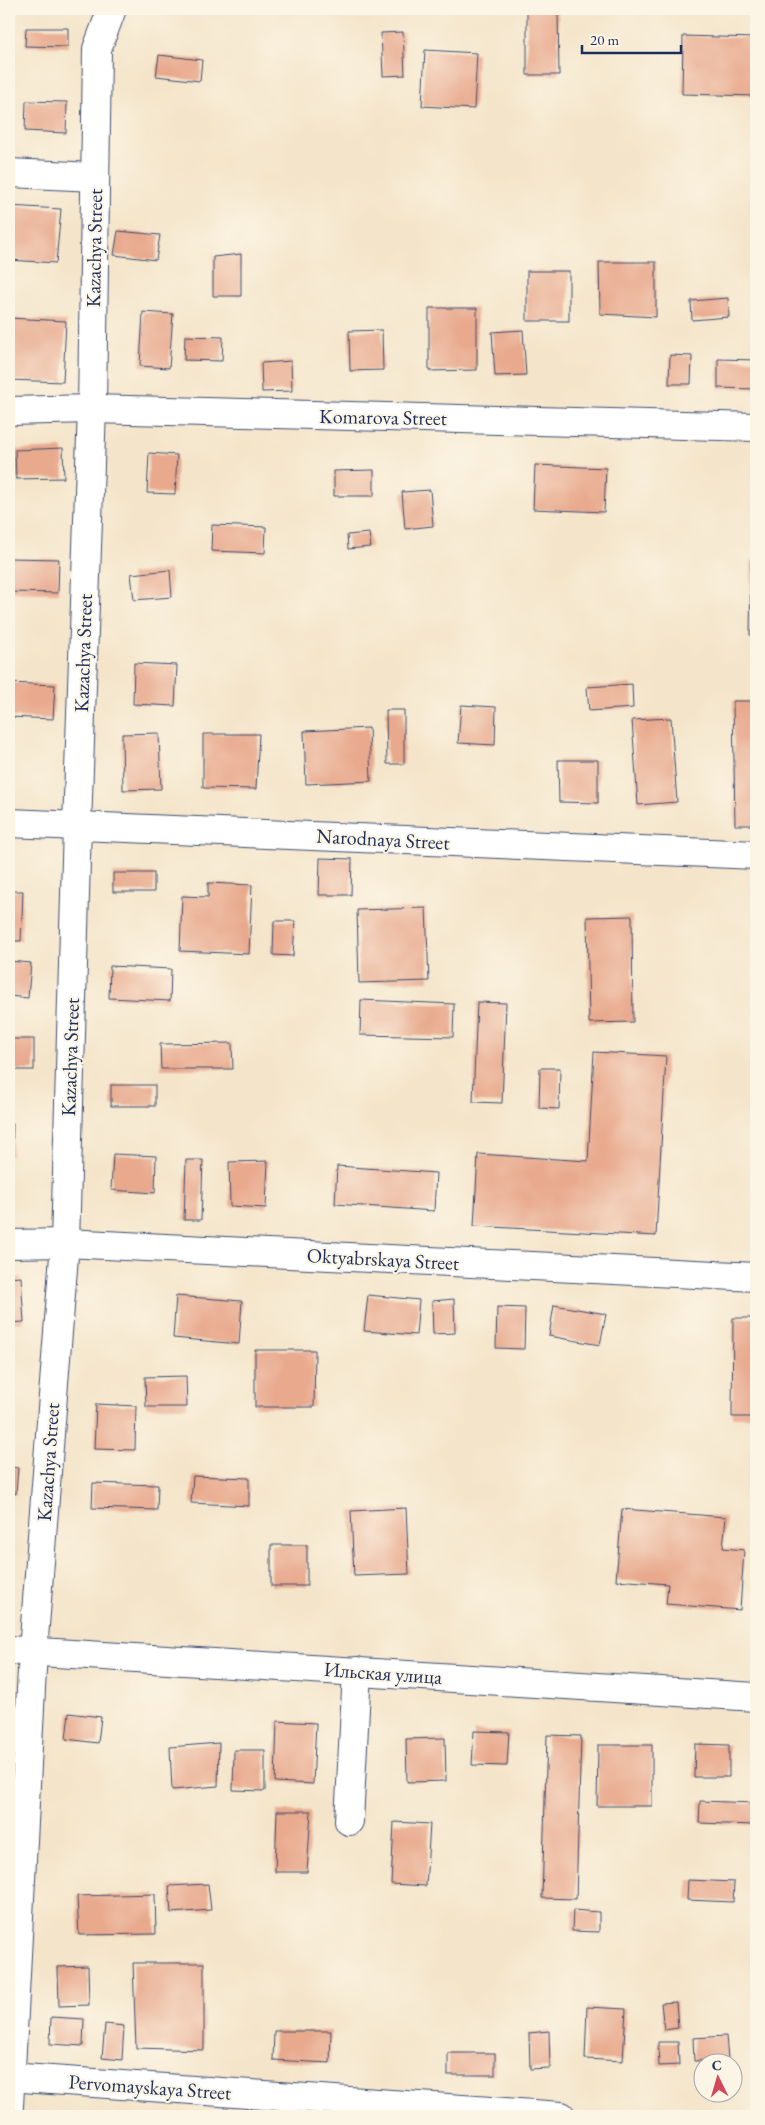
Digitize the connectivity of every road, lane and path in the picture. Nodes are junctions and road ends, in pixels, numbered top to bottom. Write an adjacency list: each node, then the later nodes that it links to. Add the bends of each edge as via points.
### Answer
1 (112, 9): 3 (street, Kazachya Street, via 97,49)
2 (9, 173): 3 (street)
3 (95, 177): 4 (street, Kazachya Street)
4 (92, 409): 5 (street, Komarova Street); 6 (street, Komarova Street); 8 (street, Kazachya Street)
5 (9, 411)
6 (756, 426)
7 (9, 823): 8 (street, Narodnaya Street)
8 (77, 825): 9 (street, Narodnaya Street); 10 (street, Kazachya Street)
9 (756, 855)
10 (65, 1243): 11 (street, Oktyabrskaya Street); 12 (street, Oktyabrskaya Street); 13 (street, Kazachya Street)
11 (9, 1244)
12 (756, 1277)
13 (21, 1650): 14 (street, Ильская улица); 17 (street, Kazachya Street)
14 (357, 1671): 15 (street, Ильская улица); 16 (street)
15 (756, 1697)
16 (349, 1821)
17 (9, 2077): 18 (street, Kazachya Street); 19 (street, Pervomayskaya Street)
18 (9, 2107)
19 (561, 2116)

